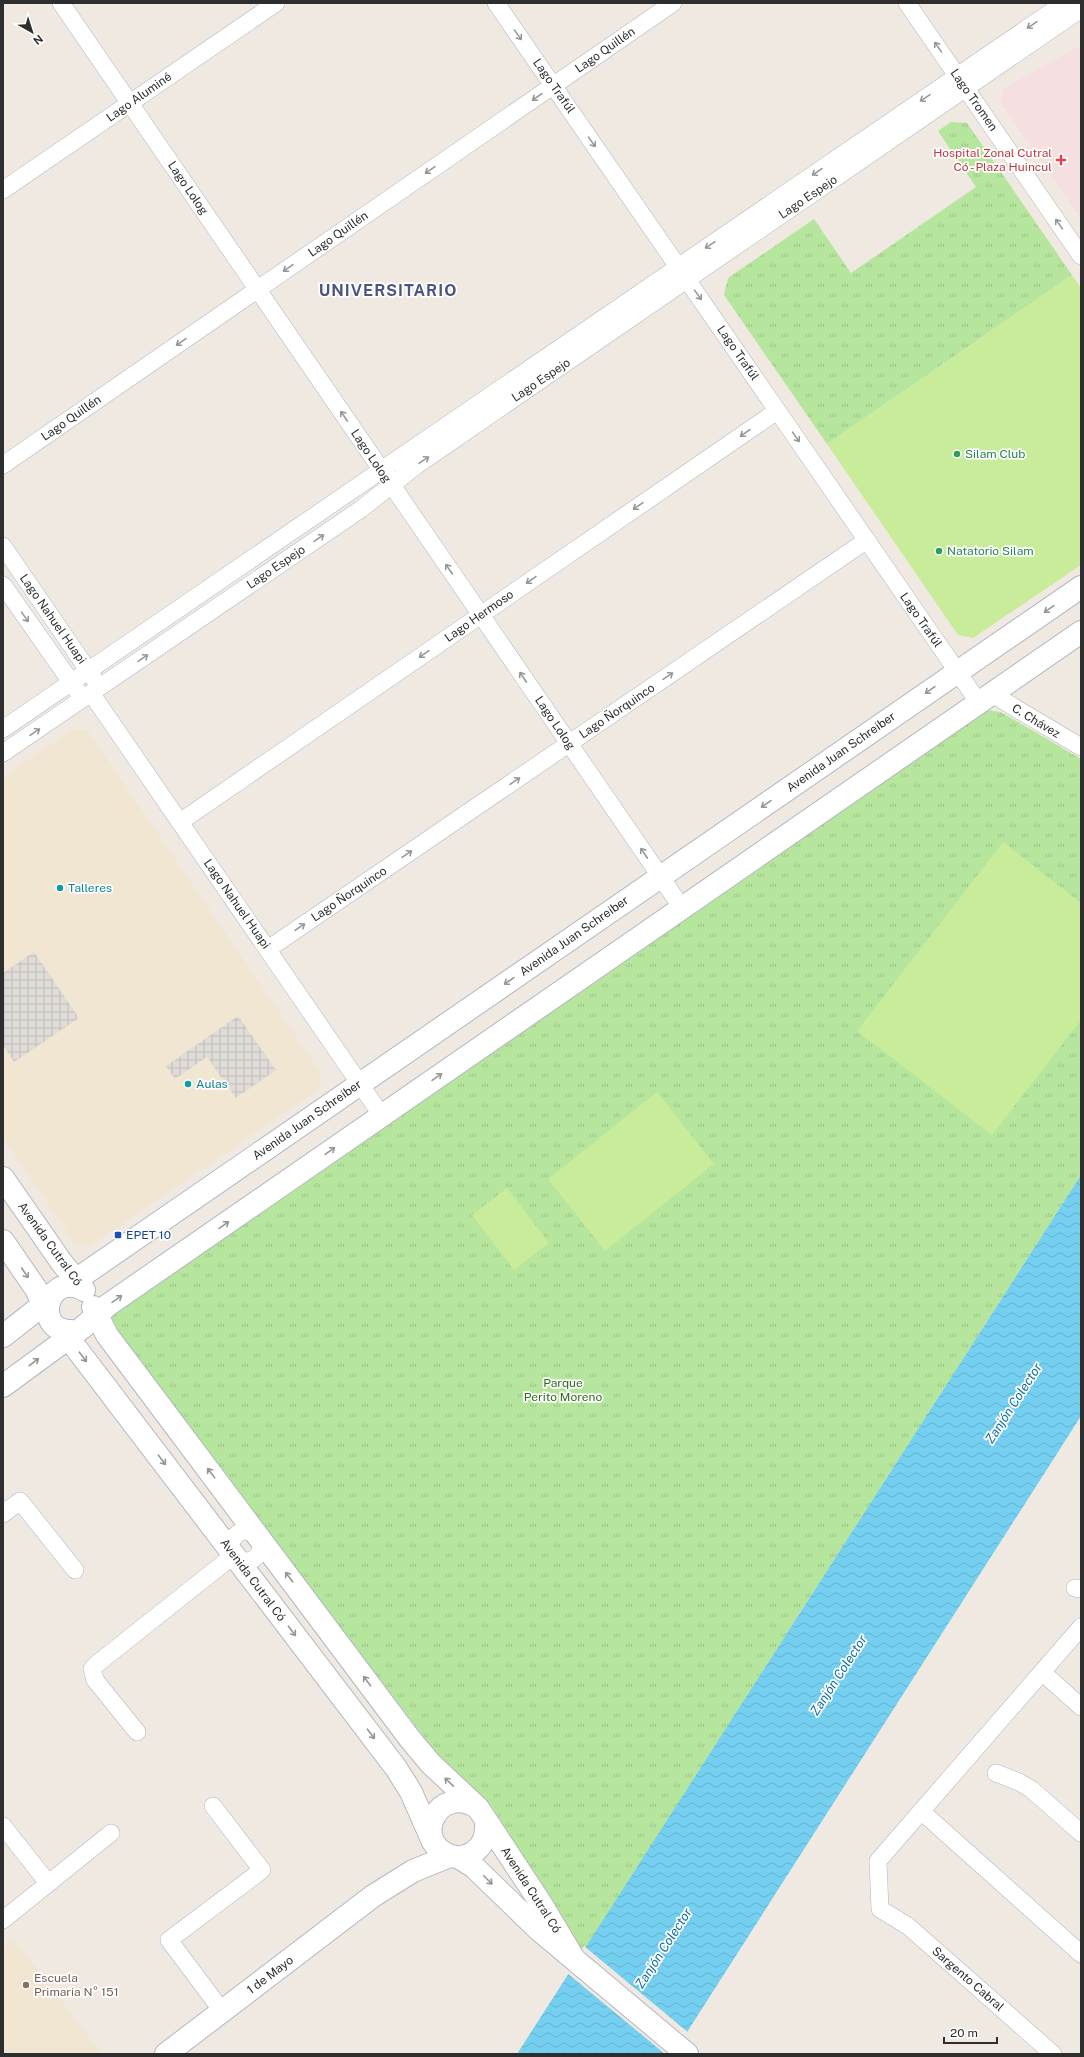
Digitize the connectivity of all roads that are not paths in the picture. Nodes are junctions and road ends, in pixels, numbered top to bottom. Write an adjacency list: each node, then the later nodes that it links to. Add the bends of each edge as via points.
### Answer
1 (61, 3): 10 (street, Lago Lolog)
2 (276, 3): 10 (street, Lago Aluminé)
3 (496, 3): 9 (street, Lago Trafúl, one-way to 9)
4 (673, 3): 9 (street, Lago Quillén)
5 (907, 3): 8 (street, Lago Tromen, one-way to 5)
6 (1064, 3): 8 (street, Lago Espejo, one-way to 8)
7 (1081, 10): 8 (street, Lago Espejo)
8 (962, 82): 12 (street, Lago Tromen, one-way to 8); 13 (street, Lago Espejo)
9 (553, 86): 13 (street, Lago Trafúl, one-way to 13); 14 (street, Lago Quillén, one-way to 14)
10 (130, 103): 11 (street, Lago Aluminé); 14 (street, Lago Lolog)
11 (3, 190)
12 (1081, 256)
13 (683, 273): 15 (street, Lago Trafúl, one-way to 15); 17 (street, Lago Espejo); 18 (street, Lago Espejo, one-way to 13)
14 (257, 289): 16 (street, Lago Quillén, one-way to 16); 17 (street, Lago Lolog, one-way to 14)
15 (777, 410): 19 (street, Lago Trafúl, one-way to 19); 23 (street, Lago Hermoso, one-way to 23)
16 (3, 465)
17 (381, 470): 18 (street, Lago Lolog); 25 (street, Lago Espejo)
18 (392, 485): 23 (street, Lago Lolog, one-way to 18); 28 (street, Lago Espejo, one-way to 18, via 361,509)
19 (867, 540): 26 (street, Lago Trafúl); 31 (street, Lago Ñorquinco, one-way to 19)
20 (3, 546): 25 (street, Lago Nahuel Huapi)
21 (3, 585): 27 (street, Lago Nahuel Huapi, one-way to 27)
22 (1081, 587): 26 (main road, Avenida Juan Schreiber, one-way to 26)
23 (481, 615): 31 (street, Lago Lolog, one-way to 23); 34 (street, Lago Hermoso, one-way to 34)
24 (1081, 632): 29 (main road, Avenida Juan Schreiber)
25 (89, 670): 27 (street, Lago Espejo); 28 (street, Lago Nahuel Huapi, via 96,684)
26 (958, 672): 29 (street, Lago Trafúl); 35 (main road, Avenida Juan Schreiber, one-way to 35)
27 (70, 682): 28 (street, Lago Nahuel Huapi, via 81,694); 30 (street, Lago Espejo)
28 (91, 693): 33 (street, Lago Espejo, one-way to 28); 34 (street, Lago Nahuel Huapi)
29 (985, 698): 32 (street, C. Chávez); 36 (main road, Avenida Juan Schreiber)
30 (3, 729)
31 (569, 744): 35 (street, Lago Lolog, one-way to 31); 37 (street, Lago Ñorquinco, one-way to 31)
32 (1081, 748)
33 (3, 754)
34 (180, 822): 37 (street, Lago Nahuel Huapi)
35 (660, 877): 36 (street, Lago Lolog); 38 (main road, Avenida Juan Schreiber, one-way to 38)
36 (682, 908): 39 (main road, Avenida Juan Schreiber, one-way to 36)
37 (268, 949): 38 (street, Lago Nahuel Huapi)
38 (360, 1083): 39 (street, Lago Nahuel Huapi); 42 (main road, Avenida Juan Schreiber)
39 (382, 1116): 42 (main road, Avenida Juan Schreiber, one-way to 39, via 108,1305)
40 (3, 1178): 42 (main road, Avenida Cutral Có)
41 (3, 1241): 42 (main road, Avenida Cutral Có, one-way to 42, via 36,1289)
42 (70, 1310): 43 (main road, Avenida Juan Schreiber); 44 (main road, Avenida Juan Schreiber, one-way to 42); 46 (main road, Avenida Cutral Có, one-way to 42, via 107,1335); 47 (main road, Avenida Cutral Có, one-way to 47)
43 (3, 1336)
44 (3, 1386)
45 (3, 1514): 48 (street, via 20,1501)
46 (258, 1537): 47 (street, via 261,1547 257,1556 243,1561); 56 (main road, Avenida Cutral Có, one-way to 46, via 410,1739)
47 (234, 1555): 52 (street, via 92,1670 95,1680); 58 (main road, Avenida Cutral Có, one-way to 58, via 396,1768)
48 (75, 1570)
49 (1081, 1627): 50 (street)
50 (1042, 1672): 51 (street); 55 (street)
51 (1081, 1707)
52 (137, 1732)
53 (996, 1772): 60 (street, via 1031,1789)
54 (213, 1806): 67 (street, via 262,1870 169,1940)
55 (921, 1811): 65 (street); 70 (street, Sargento Cabral, via 878,1861 880,1909 908,1926)
56 (482, 1815): 58 (main road, via 463,1801 455,1801 441,1807); 61 (main road, Avenida Cutral Có, via 486,1837 478,1849 465,1856); 66 (main road, Avenida Cutral Có, via 540,1902)
57 (3, 1826): 62 (street)
58 (431, 1830): 61 (main road, Avenida Cutral Có, via 438,1848); 63 (main road, 1 de Mayo, via 413,1857)
59 (111, 1833): 62 (street)
60 (1081, 1833)
61 (454, 1856): 63 (main road, 1 de Mayo, via 413,1871); 66 (main road, Avenida Cutral Có, one-way to 66, via 474,1867 524,1916)
62 (48, 1883): 64 (street)
63 (374, 1896): 67 (main road, 1 de Mayo)
64 (3, 1920)
65 (1081, 1954)
66 (574, 1959): 68 (main road, Avenida Cutral Có)
67 (222, 2011): 69 (main road, 1 de Mayo)
68 (685, 2053)
69 (166, 2054)
70 (1054, 2054)

